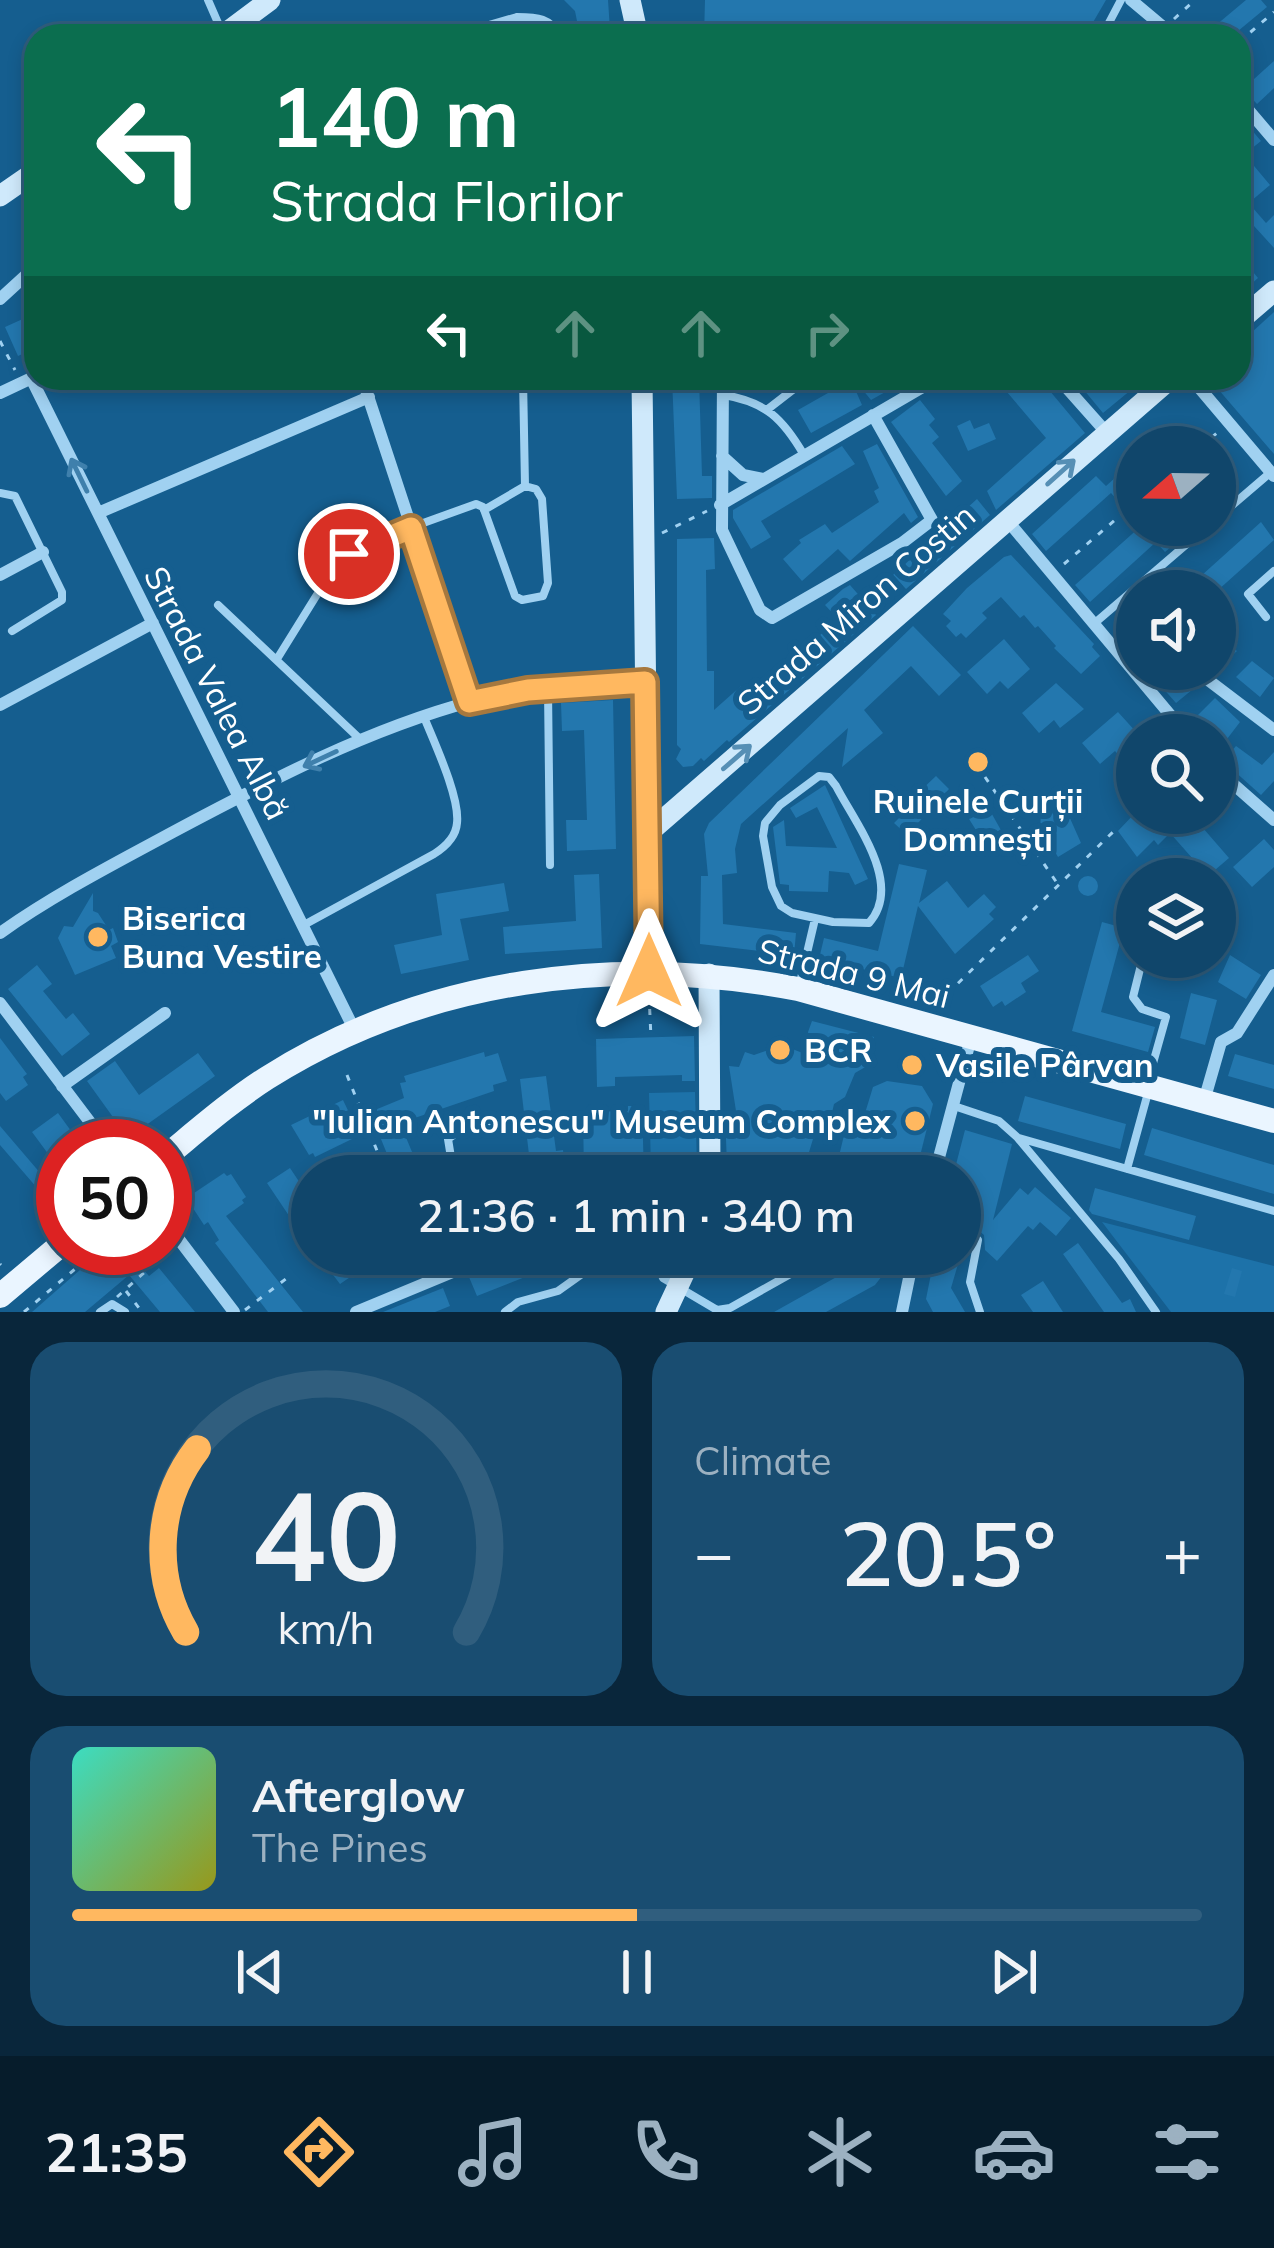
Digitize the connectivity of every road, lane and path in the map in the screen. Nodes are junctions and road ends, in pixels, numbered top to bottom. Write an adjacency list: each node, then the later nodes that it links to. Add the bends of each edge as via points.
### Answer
1 (270, 0): 6 (street)
2 (1131, 0): 10 (street)
3 (1195, 0): 11 (path)
4 (1274, 12): 12 (path)
5 (518, 17): 7 (lane); 8 (lane); 9 (lane)
6 (242, 24)
7 (499, 24)
8 (521, 24)
9 (554, 24)
10 (1160, 24)
11 (1176, 24)
12 (1251, 32)
13 (1251, 112): 14 (street)
14 (1273, 136)
15 (24, 277): 17 (street)
16 (1274, 291): 18 (street)
17 (0, 299)
18 (1251, 311)
19 (0, 341): 20 (path)
20 (24, 372)
21 (35, 390): 47 (street, Strada Valea Albă, one-way to 21)
22 (366, 390): 32 (street)
23 (523, 390): 42 (lane)
24 (642, 390): 51 (street)
25 (723, 390): 31 (street)
26 (793, 390): 33 (lane)
27 (917, 390): 34 (street)
28 (1069, 390): 37 (street)
29 (1157, 390): 37 (street, Strada Miron Costin)
30 (1202, 390): 35 (street)
31 (723, 395): 33 (lane); 38 (street)
32 (369, 398): 47 (street); 50 (street)
33 (768, 409): 39 (lane)
34 (873, 415): 39 (street); 45 (street, via 932,520 902,543 772,618 737,566)
35 (1229, 422): 36 (path); 40 (street)
36 (1224, 426)
37 (1106, 432): 49 (street, Strada Miron Costin, one-way to 37)
38 (722, 455): 41 (street, via 742,475); 45 (street)
39 (804, 455): 41 (street)
40 (1272, 474): 44 (lane)
41 (764, 479): 45 (street)
42 (525, 486): 46 (lane); 46 (lane, via 542,499 548,589 538,598 514,596)
43 (0, 493): 53 (lane, via 15,496)
44 (1236, 503)
45 (720, 505): 51 (path)
46 (484, 510): 50 (lane, via 476,504)
47 (98, 513): 60 (street, Strada Valea Albă)
48 (1116, 519): 55 (path)
49 (1007, 520): 55 (street); 77 (street, Strada Miron Costin, one-way to 49)
50 (411, 528): 62 (lane, via 336,564); 66 (street)
51 (644, 541): 63 (street)
52 (1184, 546): 59 (lane)
53 (44, 552): 56 (street); 61 (lane, via 62,600)
54 (1274, 571): 58 (lane, via 1248,594)
55 (1054, 573): 59 (street)
56 (0, 575)
57 (218, 605): 62 (lane)
58 (1267, 616)
59 (1096, 622): 68 (street)
60 (152, 623): 67 (street); 74 (street, Strada Valea Albă)
61 (11, 631)
62 (277, 658): 71 (lane)
63 (645, 682): 64 (street); 77 (street)
64 (548, 689): 66 (street); 78 (lane)
65 (1221, 690): 70 (street)
66 (469, 702): 69 (street)
67 (0, 705)
68 (1170, 714)
69 (424, 717): 71 (street); 81 (lane, via 453,798 452,838)
70 (1274, 730)
71 (361, 740): 74 (street, one-way to 74)
72 (985, 777): 79 (path)
73 (1236, 786): 75 (street)
74 (240, 796): 81 (street, Strada Valea Albă); 82 (street)
75 (1274, 820)
76 (1116, 829): 79 (path)
77 (648, 833): 86 (street)
78 (550, 865)
79 (1058, 885): 90 (path, via 946,994)
80 (815, 920): 80 (lane, via 781,906 763,836 771,814 820,776 836,786 883,884 869,923); 87 (lane)
81 (302, 926): 91 (street, Strada Valea Albă)
82 (0, 933)
83 (709, 974): 86 (main road, Strada 9 Mai); 87 (main road, Strada 9 Mai); 106 (street)
84 (1274, 975): 97 (street, via 1237,1033 1221,1042)
85 (1138, 978): 95 (lane, via 1133,997 1166,1017)
86 (649, 983): 91 (main road, Strada 9 Mai, via 555,977 421,1007); 93 (path)
87 (798, 988): 90 (main road, Strada 9 Mai)
88 (0, 1003): 96 (street)
89 (165, 1013): 96 (street)
90 (937, 1027): 92 (main road, Strada 9 Mai)
91 (356, 1031): 102 (main road, Strada 9 Mai, via 266,1079)
92 (971, 1036): 95 (main road, Strada 9 Mai); 98 (street)
93 (651, 1038)
94 (347, 1075): 104 (path)
95 (1148, 1085): 97 (main road, Strada 9 Mai); 108 (lane)
96 (62, 1086): 100 (street)
97 (1204, 1100): 101 (main road, Strada 9 Mai)
98 (953, 1105): 103 (lane, via 999,1121); 107 (street)
99 (509, 1116): 105 (lane, via 459,1131 448,1139)
100 (87, 1119)
101 (1274, 1121)
102 (192, 1136)
103 (1017, 1137): 108 (lane); 137 (lane)
104 (379, 1155)
105 (451, 1155)
106 (710, 1155)
107 (940, 1155)
108 (1127, 1169): 109 (lane)
109 (1274, 1211)
110 (192, 1255): 132 (street)
111 (36, 1266): 126 (main road)
112 (68, 1275): 129 (path)
113 (141, 1275): 125 (path)
114 (292, 1275): 132 (path)
115 (428, 1275): 123 (path)
116 (442, 1275): 123 (street)
117 (581, 1275): 134 (lane)
118 (661, 1275): 124 (lane)
119 (683, 1275): 124 (street)
120 (788, 1275): 124 (lane, via 724,1310)
121 (909, 1275): 128 (street)
122 (971, 1275): 136 (lane)
123 (430, 1281): 133 (street)
124 (677, 1288): 135 (street)
125 (124, 1290): 127 (path); 131 (path)
126 (0, 1296)
127 (103, 1309): 130 (lane, via 115,1304)
128 (900, 1311)
129 (24, 1312)
130 (125, 1312)
131 (142, 1312)
132 (238, 1312)
133 (356, 1312)
134 (506, 1312)
135 (666, 1312)
136 (980, 1312)
137 (1156, 1312)

